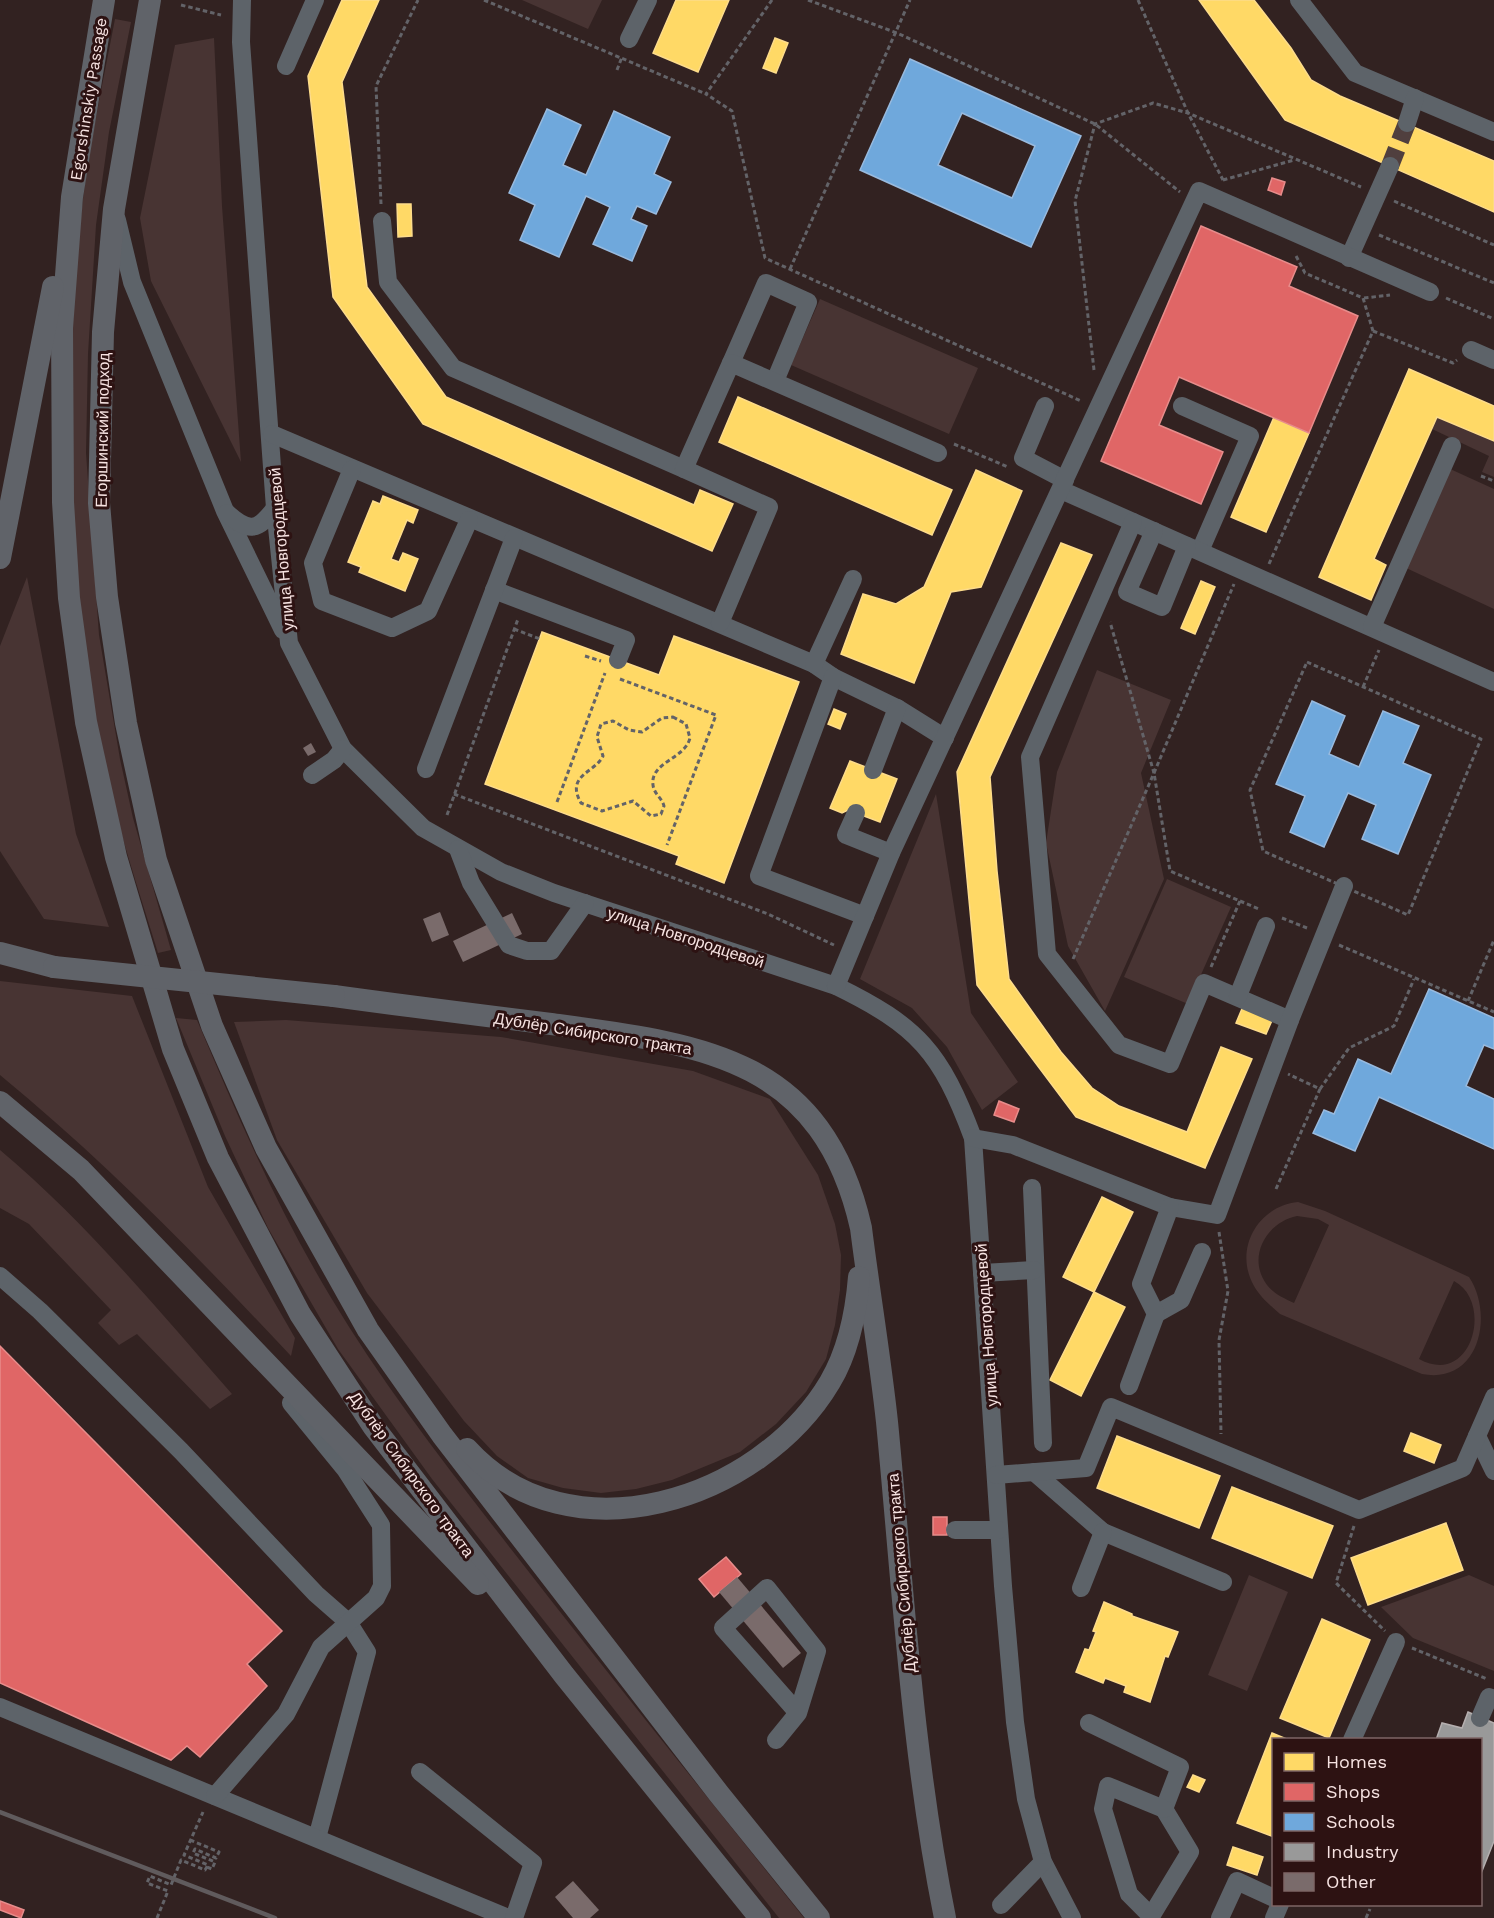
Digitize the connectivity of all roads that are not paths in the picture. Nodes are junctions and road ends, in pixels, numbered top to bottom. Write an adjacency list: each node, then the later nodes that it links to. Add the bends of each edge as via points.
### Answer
1 (104, 0): 13 (main road, Egorshinskiy Passage)
2 (150, 0): 14 (main road, Егоршинский подход)
3 (242, 0): 24 (street, улица Новгородцевой, via 241,42)
4 (315, 0): 8 (street)
5 (648, 0): 7 (street)
6 (1299, 0): 9 (street, via 1355,73)
7 (629, 39)
8 (286, 66)
9 (1415, 98): 10 (street); 11 (street)
10 (1407, 123)
11 (1494, 132)
12 (1390, 166): 16 (street)
13 (72, 198): 37 (main road); 93 (main road, Дублёр Сибирского тракта, via 62,328 61,404 69,598 86,722 116,857 173,1049 218,1158 300,1314 373,1426)
14 (114, 209): 31 (street, via 132,282); 56 (main road, Егоршинский подход, via 104,332 99,503 107,597 125,712)
15 (382, 221): 28 (street, via 388,282 453,368)
16 (1349, 258): 17 (street); 29 (street, via 1217,198 1196,197)
17 (1430, 292)
18 (1471, 350): 19 (street)
19 (1494, 360)
20 (731, 363): 21 (street); 21 (street, via 766,283 808,302); 28 (street)
21 (775, 381): 26 (street)
22 (1046, 406): 29 (street, via 1023,458)
23 (1182, 406): 36 (street, via 1250,436)
24 (272, 434): 27 (street); 30 (street, улица Новгородцевой)
25 (1452, 447): 41 (street)
26 (938, 453)
27 (352, 469): 32 (street); 32 (street, via 313,563 322,601 392,628 428,611)
28 (684, 469): 40 (street, via 770,507)
29 (1063, 485): 33 (street); 48 (street)
30 (275, 508): 31 (street, via 253,528 242,526); 42 (street, улица Новгородцевой)
31 (225, 511): 42 (street)
32 (469, 519): 35 (street)
33 (1133, 522): 34 (street); 65 (street, via 1030,757 1047,954 1119,1045 1170,1064 1204,983)
34 (1154, 531): 36 (street); 36 (street, via 1127,592 1144,600 1162,607)
35 (514, 538): 39 (street); 40 (street)
36 (1194, 548): 41 (street)
37 (0, 558)
38 (853, 579): 44 (street)
39 (494, 590): 43 (street, via 626,640); 50 (street)
40 (720, 624): 44 (street)
41 (1379, 630): 46 (street)
42 (289, 643): 49 (street, улица Новгородцевой)
43 (618, 660)
44 (814, 664): 45 (street)
45 (833, 677): 47 (street); 59 (street, via 759,876)
46 (1494, 681)
47 (897, 708): 48 (street); 51 (street)
48 (945, 738): 55 (street)
49 (343, 749): 52 (street); 54 (street, улица Новгородцевой, via 423,828)
50 (426, 769)
51 (879, 773)
52 (312, 775)
53 (861, 815): 55 (street, via 846,835)
54 (458, 849): 58 (street, улица Новгородцевой, via 501,872); 58 (street, via 471,883 509,945 527,951 551,951)
55 (891, 853): 59 (street)
56 (156, 860): 72 (main road, Дублёр Сибирского тракта, via 233,1077)
57 (1344, 886): 66 (street)
58 (585, 903): 64 (street, улица Новгородцевой)
59 (865, 916): 64 (street)
60 (1266, 916): 65 (street)
61 (0, 954): 63 (main road, Дублёр Сибирского тракта)
62 (0, 966): 63 (main road, Дублёр Сибирского тракта)
63 (54, 967): 71 (main road, Дублёр Сибирского тракта, bridge, via 333,996 660,1040 735,1061 794,1099 826,1140 855,1201)
64 (836, 986): 68 (street, улица Новгородцевой, via 903,1023 924,1043 960,1101)
65 (1238, 996): 66 (street)
66 (1290, 1020): 70 (street, via 1217,1215)
67 (0, 1102): 77 (main road, via 81,1170)
68 (973, 1138): 70 (street, via 1013,1145); 75 (street, улица Новгородцевой)
69 (1032, 1188): 74 (street)
70 (1170, 1207): 78 (street, via 1141,1284)
71 (861, 1228): 72 (main road, Дублёр Сибирского тракта, via 857,1296 848,1341 830,1382 812,1408 785,1439 757,1461 716,1483 681,1497 616,1510 549,1501 507,1482 483,1465 468,1450); 115 (main road, Дублёр Сибирского тракта, via 886,1419 921,1766)
72 (312, 1234): 114 (main road, Дублёр Сибирского тракта, via 368,1330 442,1435)
73 (1202, 1252): 78 (street, via 1181,1300)
74 (1034, 1270): 75 (street); 82 (street)
75 (982, 1274): 85 (street, улица Новгородцевой)
76 (0, 1276): 91 (street, via 181,1451 316,1594)
77 (183, 1280): 91 (street, via 312,1427 345,1468 381,1525 382,1586 376,1598); 93 (main road, via 359,1457)
78 (1156, 1314): 79 (street)
79 (1129, 1386)
80 (1494, 1397): 81 (street)
81 (1477, 1436): 83 (street); 84 (street, via 1463,1468 1359,1510 1111,1407 1086,1468)
82 (1043, 1443)
83 (1494, 1471)
84 (1034, 1472): 85 (street); 88 (street)
85 (996, 1475): 87 (street, улица Новгородцевой)
86 (955, 1530): 87 (street)
87 (999, 1530): 105 (street, улица Новгородцевой, via 1015,1722 1026,1799)
88 (1103, 1532): 89 (street); 90 (street)
89 (1223, 1582)
90 (1081, 1588)
91 (352, 1619): 102 (street, via 321,1647 286,1714); 104 (street, via 367,1652)
92 (1396, 1641): 99 (street)
93 (564, 1675): 106 (main road, Дублёр Сибирского тракта)
94 (1494, 1699): 97 (street, via 1489,1697)
95 (0, 1707): 102 (street)
96 (798, 1713): 96 (street, via 817,1651 767,1588 723,1629); 100 (street)
97 (1480, 1718)
98 (1089, 1723): 103 (street, via 1180,1767)
99 (1354, 1738)
100 (776, 1740)
101 (420, 1772): 111 (street, via 533,1863)
102 (215, 1796): 104 (street)
103 (1164, 1809): 109 (street, via 1190,1852); 109 (street, via 1108,1786 1103,1809 1129,1894)
104 (317, 1838): 110 (street)
105 (1043, 1862): 108 (street); 116 (street, улица Новгородцевой)
106 (738, 1891): 112 (street); 113 (main road, Дублёр Сибирского тракта)
107 (1272, 1897): 117 (street, via 1237,1881)
108 (1001, 1905)
109 (1150, 1917)
110 (508, 1918)
111 (514, 1918)
112 (743, 1918)
113 (760, 1918)
114 (819, 1918)
115 (945, 1918)
116 (1072, 1918)
117 (1220, 1918)

